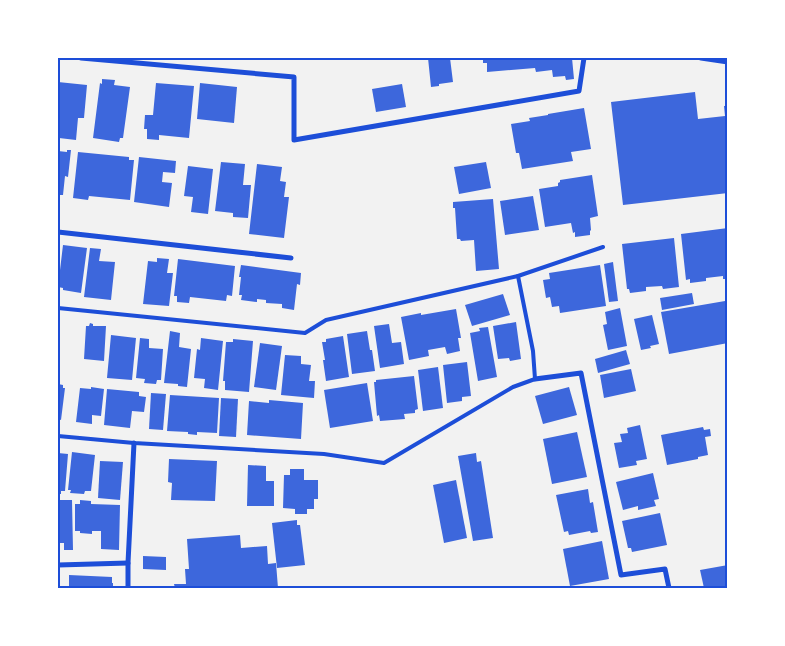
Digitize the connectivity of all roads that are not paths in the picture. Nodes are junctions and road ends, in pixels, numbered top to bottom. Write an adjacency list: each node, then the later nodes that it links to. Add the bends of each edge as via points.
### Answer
1 (81, 58): 2 (street, via 294,77 294,140 579,91)
2 (584, 58)
3 (701, 58): 4 (street)
4 (728, 62)
5 (58, 232): 7 (street)
6 (603, 247): 8 (lane)
7 (291, 258)
8 (518, 276): 9 (lane, via 326,320 306,333); 10 (lane)
9 (58, 308)
10 (536, 379): 12 (lane, via 513,387 384,463 324,454); 16 (street, via 582,374 621,575 665,569)
11 (58, 436): 12 (lane)
12 (134, 443): 13 (street)
13 (128, 563): 14 (street); 15 (street)
14 (58, 565)
15 (128, 588)
16 (669, 588)

